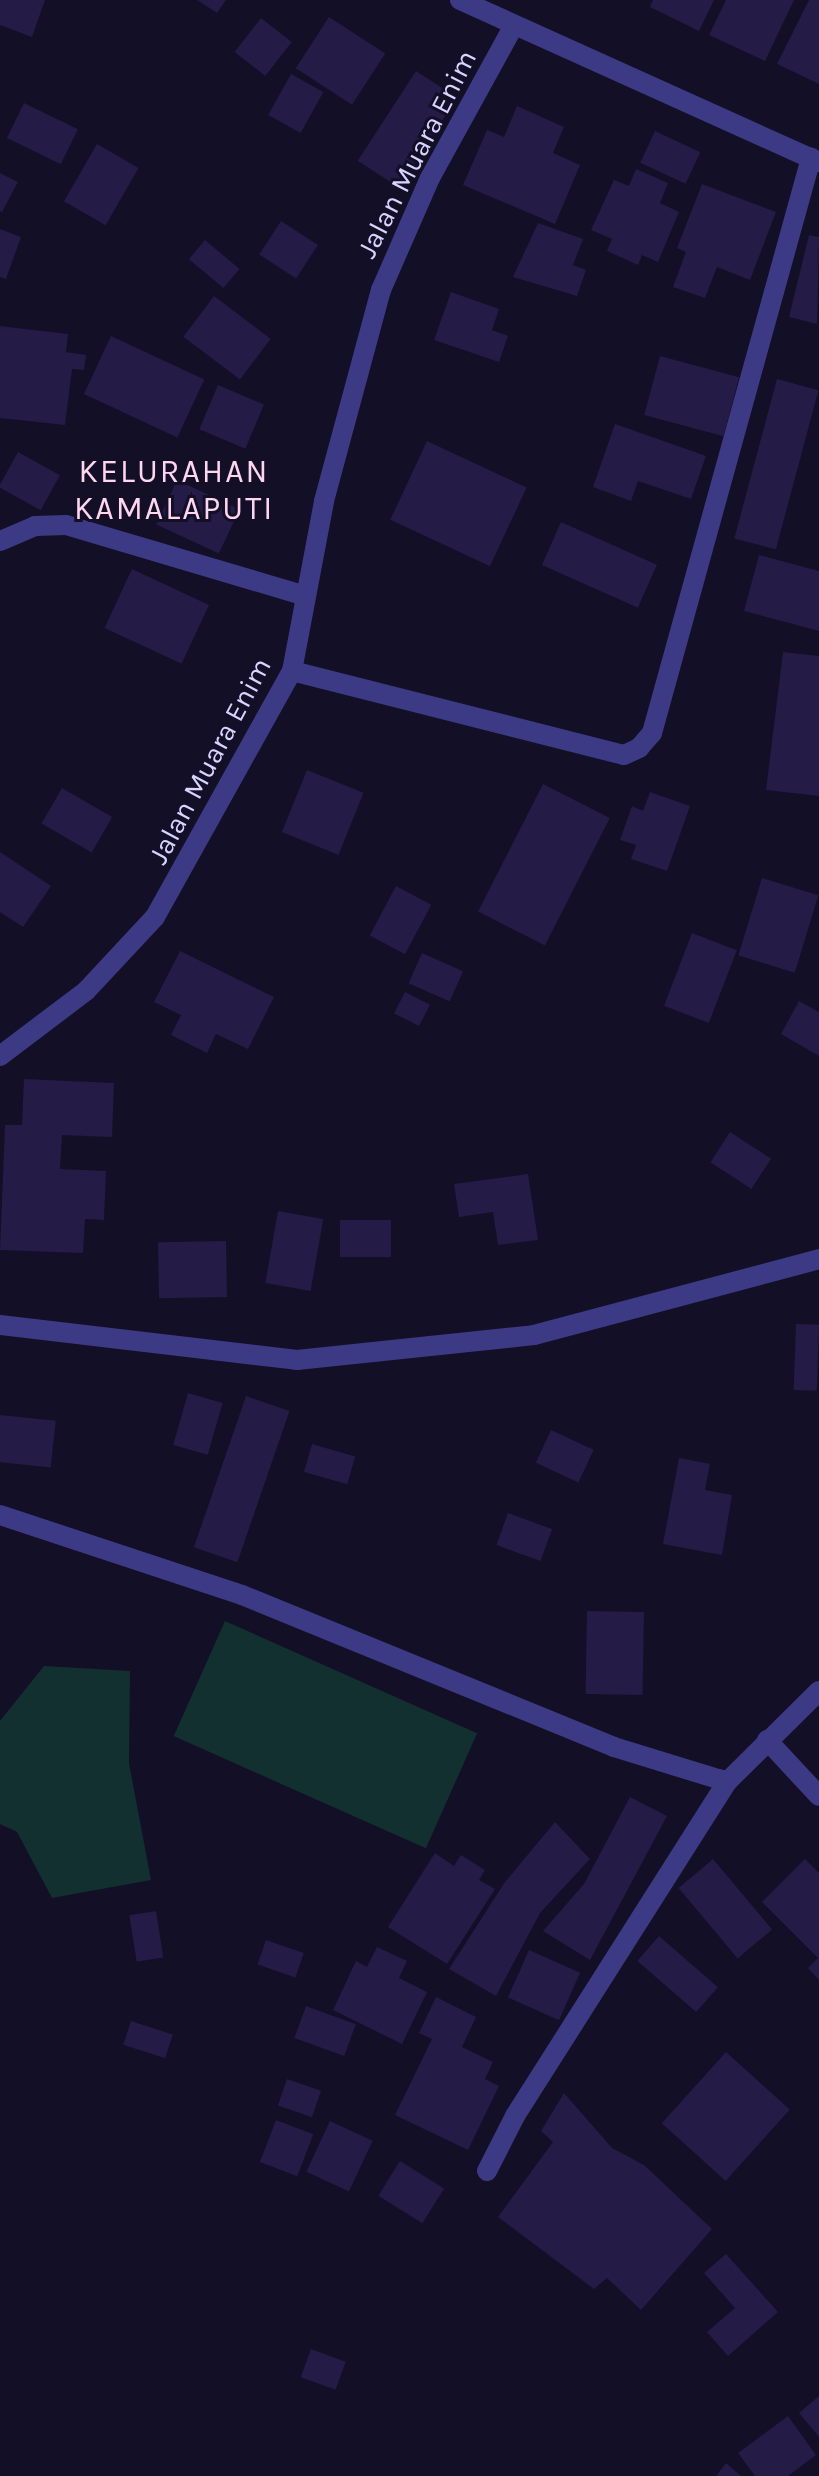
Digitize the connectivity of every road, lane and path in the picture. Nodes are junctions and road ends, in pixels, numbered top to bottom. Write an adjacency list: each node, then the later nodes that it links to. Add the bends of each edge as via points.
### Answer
1 (460, 0): 2 (street)
2 (513, 27): 3 (street); 5 (street, Jalan Muara Enim, via 397,247 341,435)
3 (815, 160): 6 (street, via 652,733 639,748 624,755)
4 (0, 541): 5 (street, via 35,526 66,525)
5 (303, 595): 6 (street, Jalan Muara Enim)
6 (292, 671): 7 (street, Jalan Muara Enim, via 155,917 86,991)
7 (0, 1056)
8 (819, 1259): 9 (street, via 534,1335 297,1360)
9 (0, 1325)
10 (0, 1515): 13 (street, via 242,1595 614,1747)
11 (819, 1691): 12 (street)
12 (767, 1740): 13 (street); 14 (street)
13 (728, 1781): 15 (street, via 515,2116)
14 (819, 1796)
15 (487, 2171)

